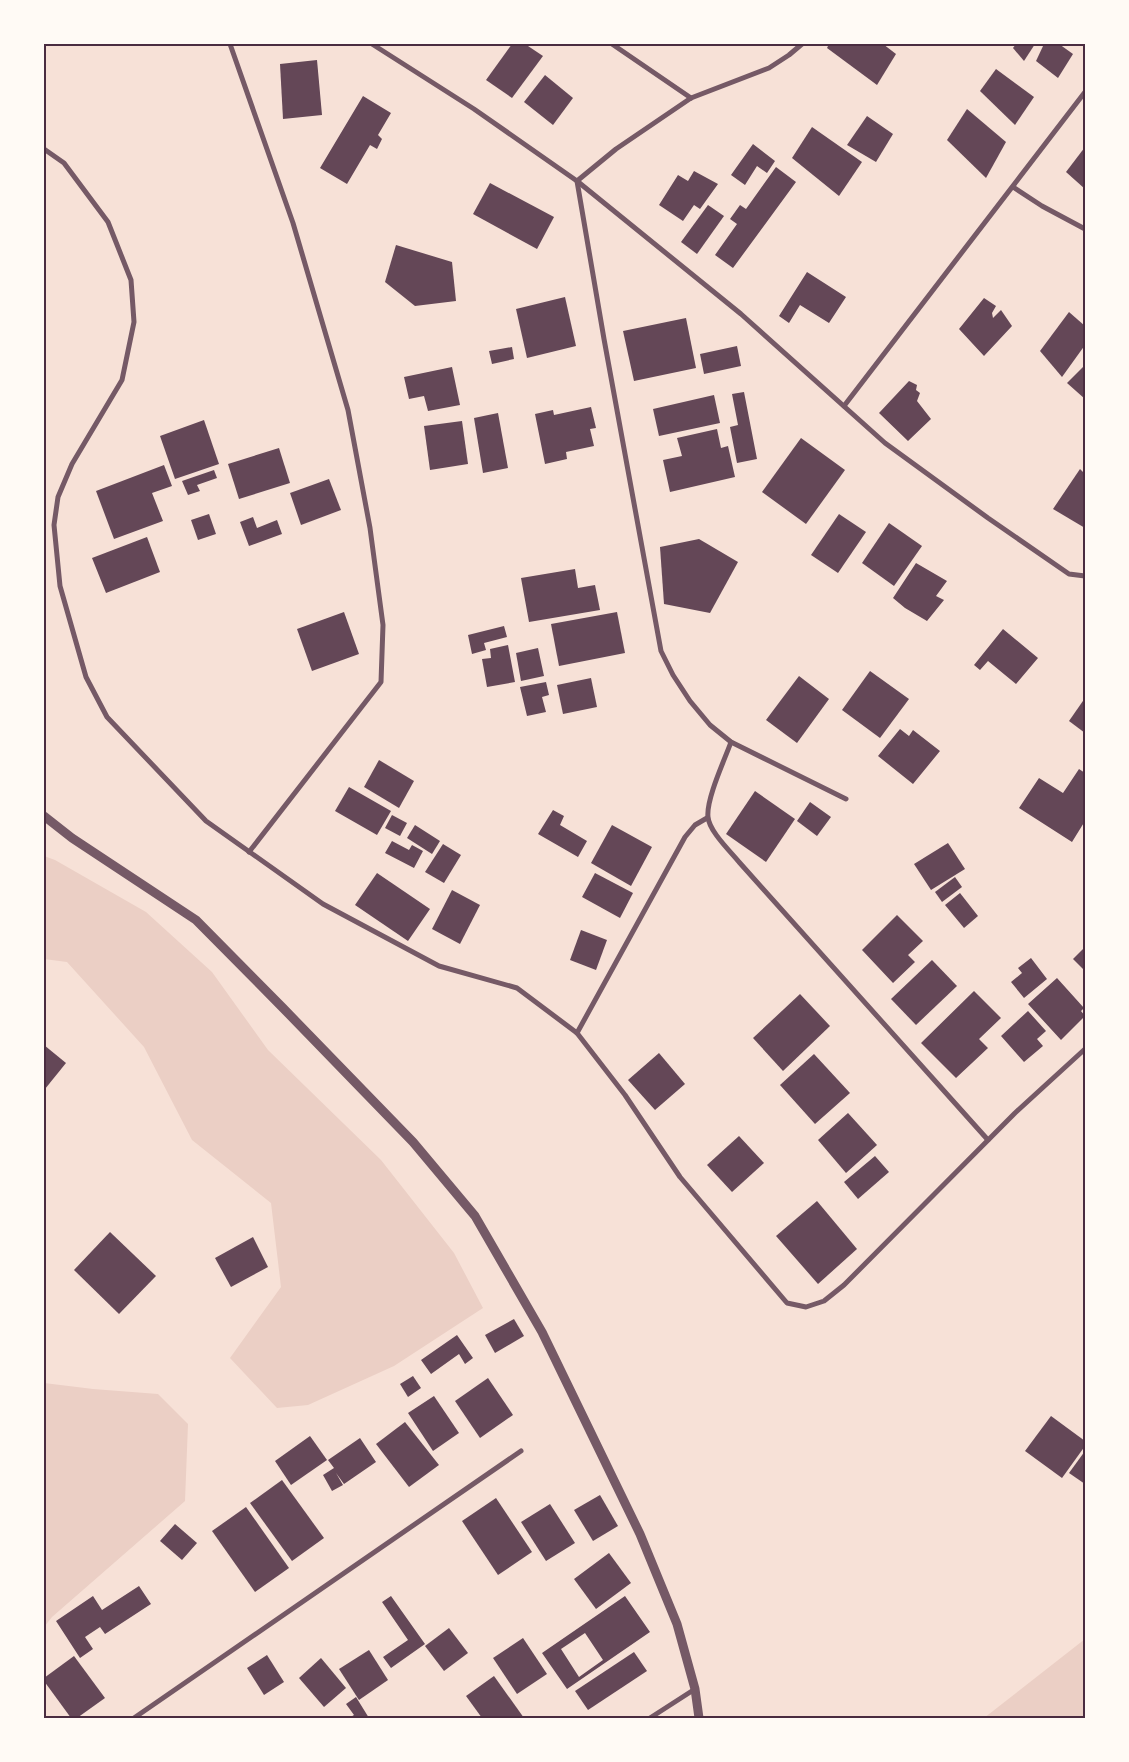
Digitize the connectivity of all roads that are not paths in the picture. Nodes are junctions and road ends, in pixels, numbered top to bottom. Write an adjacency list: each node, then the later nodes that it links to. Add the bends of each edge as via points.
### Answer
1 (230, 44): 17 (street, via 292,223 348,410 370,528 383,625 381,682)
2 (372, 44): 8 (street)
3 (612, 44): 6 (street)
4 (802, 44): 6 (street, via 769,68)
5 (1085, 92): 9 (street)
6 (691, 98): 8 (street)
7 (44, 149): 17 (street, via 64,163 108,222 132,289 134,322 122,380 72,464 58,497 54,524 60,586 86,677 107,717 206,821)
8 (577, 180): 11 (street, via 741,314); 13 (street, via 661,651 690,701 710,725)
9 (1013, 187): 10 (street); 11 (street)
10 (1085, 229)
11 (844, 406): 12 (street, via 885,443 988,518 1069,574)
12 (1085, 576)
13 (731, 742): 14 (street); 16 (street, via 710,799)
14 (846, 800)
15 (44, 816): 22 (street, via 196,920 413,1142 474,1216 542,1332 640,1534 677,1624)
16 (708, 818): 18 (street, via 695,826 681,844); 20 (street, via 714,831 739,862)
17 (249, 852): 18 (street, via 323,904 439,966 517,988)
18 (577, 1033): 20 (street, via 625,1095 680,1178 787,1303 806,1307 824,1301 844,1285)
19 (1085, 1049): 20 (street)
20 (988, 1140)
21 (521, 1451): 23 (street)
22 (694, 1689): 24 (street); 25 (street)
23 (134, 1718)
24 (650, 1718)
25 (699, 1718)

